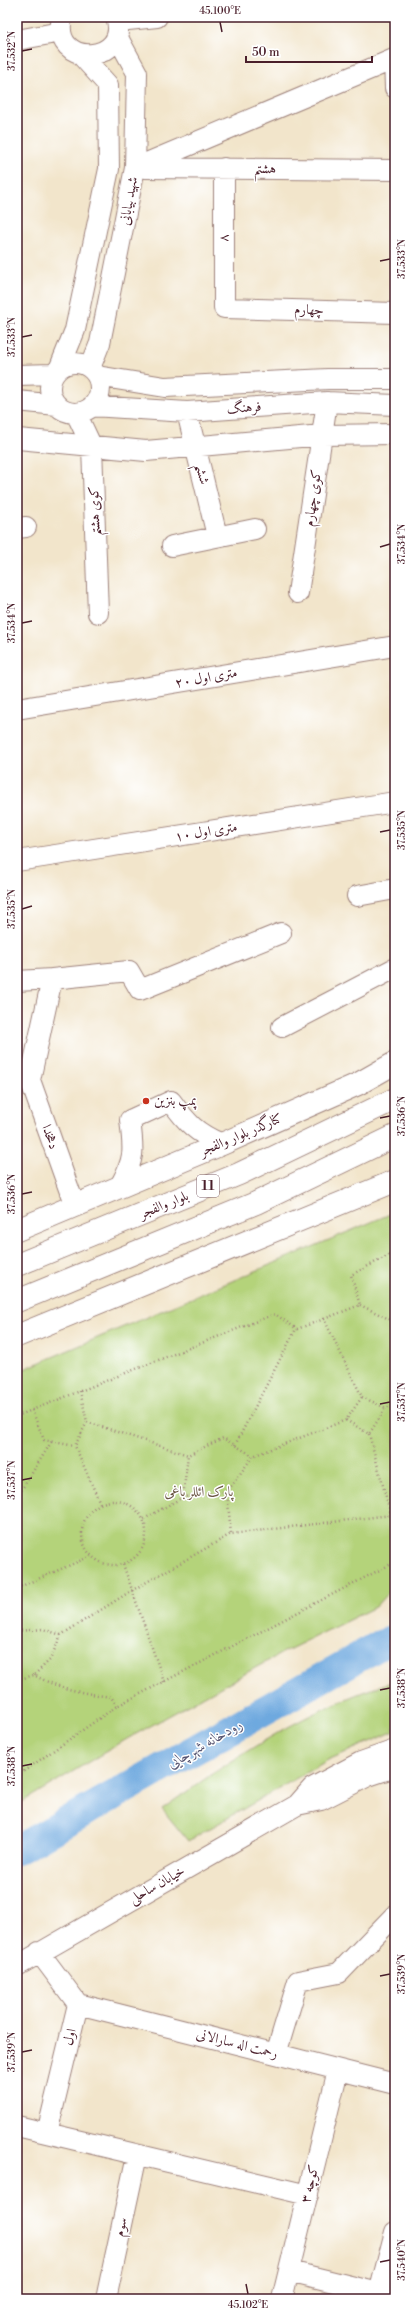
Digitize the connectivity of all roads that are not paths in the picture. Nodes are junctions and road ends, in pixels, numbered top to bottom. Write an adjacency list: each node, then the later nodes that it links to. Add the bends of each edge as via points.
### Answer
1 (157, 17): 3 (street)
2 (60, 22): 4 (street); 5 (street, شهید بیابانی, via 68,46)
3 (117, 25): 5 (street, via 112,43 102,52); 7 (street, شهید بیابانی, via 137,73)
4 (17, 40)
5 (80, 54): 12 (street, شهید بیابانی, via 108,85 109,169 75,330)
6 (395, 88): 7 (street, via 394,59)
7 (135, 168): 8 (street, هشتم); 13 (street, شهید بیابانی)
8 (224, 168): 9 (street, هشتم); 10 (street, ۸)
9 (395, 170)
10 (224, 308): 11 (street, چهارم)
11 (395, 313)
12 (57, 371): 13 (street, via 75,363); 14 (street); 18 (street, via 50,390)
13 (94, 372): 15 (street, فرهنگ, via 165,387 328,379); 20 (street, via 100,392)
14 (17, 375)
15 (395, 379)
16 (17, 401): 18 (street)
17 (327, 402): 19 (street, فرهنگ); 21 (street, فرهنگ); 23 (street, کوی چهارم)
18 (56, 405): 20 (street, via 62,409)
19 (395, 405)
20 (84, 409): 21 (street, فرهنگ); 25 (street, کوی هشتم)
21 (187, 412): 26 (street, ششم)
22 (395, 434): 23 (street)
23 (322, 435): 26 (street); 30 (street, کوی چهارم)
24 (18, 439): 25 (street)
25 (92, 447): 26 (street, via 146,451); 31 (street, کوی هشتم)
26 (196, 447): 28 (street, ششم)
27 (255, 529): 28 (street)
28 (217, 536): 29 (street)
29 (172, 546)
30 (298, 593)
31 (98, 613)
32 (395, 646): 33 (street, ۲۰ متری اول)
33 (17, 709)
34 (395, 802): 35 (street, ۱۰ متری اول)
35 (17, 861)
36 (395, 889): 37 (street)
37 (357, 896)
38 (281, 933): 40 (street, via 140,990 129,971)
39 (395, 968): 42 (street)
40 (52, 979): 41 (street); 44 (street)
41 (17, 981)
42 (282, 1027)
43 (395, 1063): 47 (main road, کنارگذر بلوار والفجر, via 358,1084)
44 (23, 1079): 50 (street, دهخدا)
45 (395, 1099): 52 (main road, بلوار والفجر / 11, via 239,1174)
46 (395, 1136): 53 (main road, 11, via 256,1203)
47 (222, 1144): 49 (main road, کنارگذر بلوار والفجر); 49 (street, via 190,1126 171,1101 130,1120 134,1150 131,1165)
48 (395, 1180): 54 (main road)
49 (120, 1186): 50 (main road, کنارگذر بلوار والفجر)
50 (75, 1206): 51 (main road, کنارگذر بلوار والفجر)
51 (17, 1230)
52 (17, 1265)
53 (17, 1301)
54 (17, 1336)
55 (395, 1750): 57 (street, خیابان ساحلی, via 361,1762 312,1788)
56 (395, 1766): 57 (street, خیابان ساحلی, via 368,1776 321,1800)
57 (297, 1805): 59 (street, خیابان ساحلی)
58 (395, 1915): 62 (street, via 339,1973 298,1981)
59 (38, 1952): 60 (street, خیابان ساحلی); 61 (street)
60 (17, 1966)
61 (78, 2004): 62 (street, رحمت اله سارالانی); 66 (street, اول)
62 (276, 2054): 63 (street, رحمت اله سارالانی)
63 (338, 2070): 64 (street, رحمت اله سارالانی); 68 (street, کوچه ۳)
64 (395, 2084)
65 (17, 2126): 66 (street)
66 (47, 2133): 67 (street)
67 (137, 2155): 68 (street); 72 (street, سوم)
68 (308, 2195): 70 (street, کوچه ۳)
69 (395, 2232): 71 (street)
70 (289, 2272): 71 (street); 73 (street, کوچه ۳)
71 (387, 2295)
72 (106, 2299)
73 (282, 2299)

